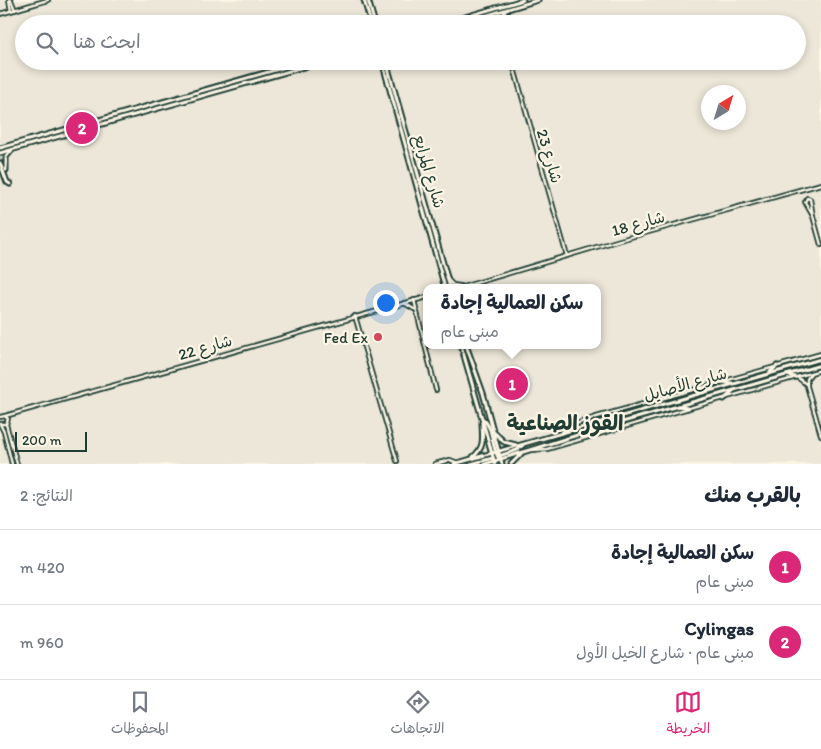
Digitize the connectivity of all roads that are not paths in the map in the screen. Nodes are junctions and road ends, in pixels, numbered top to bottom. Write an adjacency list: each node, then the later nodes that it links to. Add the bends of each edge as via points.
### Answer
1 (10, 0): 8 (street); 9 (street)
2 (48, 0): 8 (street)
3 (364, 0): 12 (main road)
4 (368, 0): 13 (main road)
5 (523, 0): 14 (main road)
6 (538, 0): 7 (main road)
7 (507, 9): 11 (main road); 16 (street)
8 (15, 10): 9 (street)
9 (11, 11): 10 (street)
10 (0, 14)
11 (490, 14): 15 (main road)
12 (369, 15)
13 (370, 15)
14 (472, 15)
15 (487, 15)
16 (503, 15)
17 (275, 70): 22 (main road)
18 (293, 70): 23 (main road)
19 (384, 70): 32 (main road, شارع المرابع)
20 (388, 70): 32 (main road, شارع المرابع)
21 (515, 70): 31 (street, شارع 23)
22 (0, 148)
23 (13, 149): 24 (main road); 26 (main road, via 6,157)
24 (0, 153)
25 (0, 163): 27 (main road)
26 (6, 170)
27 (10, 184)
28 (821, 184): 31 (street, شارع 18)
29 (813, 216): 29 (street, via 810,199 807,198 805,202); 30 (street)
30 (821, 245)
31 (567, 256): 36 (street, شارع 18)
32 (446, 280): 33 (main road, شارع المرابع); 34 (main road, شارع المرابع); 35 (street, شارع 18)
33 (445, 284)
34 (448, 284)
35 (452, 284)
36 (470, 284)
37 (421, 298): 38 (street, شارع 22); 40 (street)
38 (413, 300): 39 (street, شارع 22); 40 (street)
39 (402, 303): 40 (street); 41 (street, شارع 22)
40 (415, 308): 42 (street)
41 (356, 316): 63 (street, شارع 22); 77 (street)
42 (423, 340)
43 (425, 349): 58 (street)
44 (462, 349): 66 (main road)
45 (467, 349): 69 (main road)
46 (821, 354): 49 (street)
47 (821, 358): 52 (main road, شارع الأصايل)
48 (821, 365): 53 (main road, شارع الأصايل)
49 (778, 366): 52 (main road); 55 (street)
50 (821, 370): 51 (street)
51 (812, 372): 54 (street); 57 (street)
52 (769, 373): 56 (main road, شارع الأصايل)
53 (786, 375): 54 (main road); 59 (main road, شارع الأصايل)
54 (795, 377): 57 (street); 60 (street)
55 (721, 382): 56 (main road); 70 (street, via 586,420)
56 (736, 383): 70 (main road, شارع الأصايل)
57 (807, 386): 71 (street)
58 (436, 390)
59 (735, 390): 60 (main road); 61 (main road, شارع الأصايل)
60 (724, 398): 62 (street)
61 (677, 406): 62 (main road); 73 (main road, شارع الأصايل)
62 (687, 408): 73 (street, via 547,449)
63 (15, 414): 64 (street, شارع 22); 67 (street)
64 (5, 416): 65 (street, شارع 22); 67 (street)
65 (0, 417)
66 (482, 419): 75 (main road); 76 (main road, via 483,444)
67 (7, 423): 68 (street); 80 (street)
68 (0, 424): 79 (street)
69 (492, 426): 72 (main road, via 502,441); 75 (main road)
70 (562, 433): 72 (main road, شارع الأصايل)
71 (821, 436)
72 (521, 445): 75 (main road, شارع الأصايل)
73 (532, 450): 74 (main road, شارع الأصايل)
74 (522, 453): 75 (main road, شارع الأصايل); 85 (main road)
75 (497, 458): 76 (main road, شارع الأصايل); 83 (main road); 84 (main road, شارع الأصايل)
76 (469, 460): 78 (main road, شارع الأصايل)
77 (397, 461)
78 (458, 462): 81 (street, via 450,460); 82 (main road, شارع الأصايل)
79 (12, 464)
80 (17, 464)
81 (434, 464)
82 (454, 464)
83 (471, 464)
84 (484, 464)
85 (511, 464)

